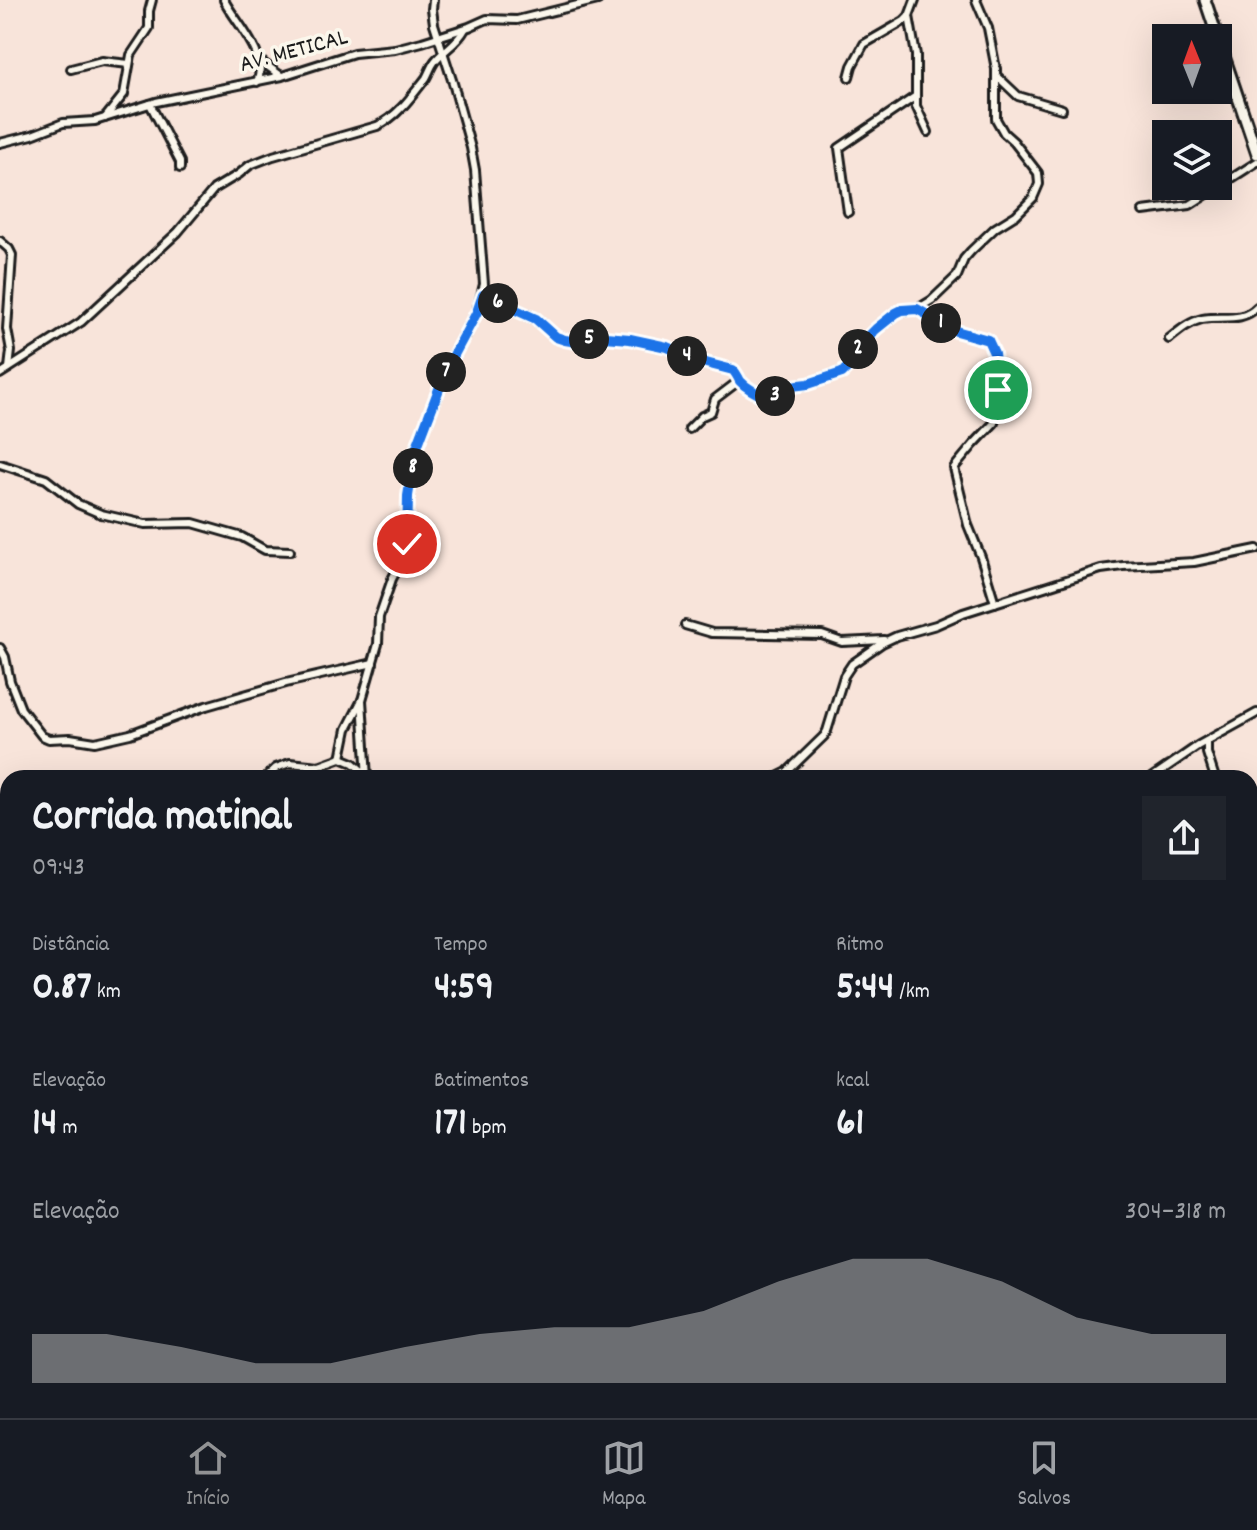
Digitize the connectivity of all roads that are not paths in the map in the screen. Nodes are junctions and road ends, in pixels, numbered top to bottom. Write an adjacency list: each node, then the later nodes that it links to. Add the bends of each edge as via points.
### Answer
1 (152, 0): 13 (street, via 149,28)
2 (224, 0): 12 (street)
3 (433, 0): 10 (street)
4 (598, 0): 9 (street, AV. METICAL, via 517,20 487,19)
5 (915, 0): 8 (street)
6 (976, 0): 16 (street, via 988,28)
7 (1205, 0): 28 (street)
8 (909, 16): 17 (street, via 864,44); 19 (street)
9 (465, 29): 10 (street, AV. METICAL); 11 (street)
10 (437, 37): 11 (street); 15 (street, AV. METICAL, via 354,53)
11 (443, 54): 34 (street, via 475,170); 38 (street, via 385,123 254,162 214,189 178,232 81,322)
12 (258, 59): 15 (street); 18 (street)
13 (129, 64): 14 (street, via 102,61); 20 (street)
14 (71, 69)
15 (282, 76): 18 (street, AV. METICAL)
16 (997, 76): 23 (street, via 1018,96); 36 (street, via 996,119 1038,173 1037,190 1023,209 971,251 951,282)
17 (849, 77)
18 (256, 82): 21 (street, AV. METICAL)
19 (916, 96): 26 (street); 32 (street, via 839,148)
20 (125, 97): 22 (street); 24 (street); 25 (street)
21 (150, 104): 22 (street, AV. METICAL); 30 (street)
22 (136, 109): 24 (street, AV. METICAL)
23 (1062, 109)
24 (127, 112): 25 (street, AV. METICAL)
25 (105, 118): 27 (street, AV. METICAL, via 60,124)
26 (928, 132)
27 (0, 143)
28 (1257, 154)
29 (1257, 162): 31 (street, via 1190,205)
30 (180, 168)
31 (1143, 211)
32 (848, 212)
33 (0, 241): 38 (street, via 12,255)
34 (483, 295): 40 (street, via 536,319 565,340 616,337 661,345 733,370); 49 (street, via 447,368 415,452 405,555 379,617)
35 (1257, 307): 37 (street, via 1240,317 1199,320)
36 (917, 309): 40 (street, via 899,311 876,329 842,373 792,386 769,399); 45 (street, via 956,331 986,339 994,353 994,423 954,468)
37 (1169, 339)
38 (9, 368): 39 (street)
39 (0, 374)
40 (740, 380): 41 (street)
41 (689, 429)
42 (0, 464): 44 (street, via 46,479 101,514 145,524 193,523 242,537 265,550)
43 (1257, 549): 45 (street, via 1194,562 1109,568)
44 (290, 551)
45 (995, 603): 47 (street)
46 (685, 625): 47 (street, via 712,633)
47 (888, 640): 57 (street, via 852,664 827,731)
48 (0, 648): 49 (street, via 21,709 42,736 90,742 286,683)
49 (373, 663): 50 (street)
50 (362, 700): 53 (street, via 347,729); 56 (street)
51 (1257, 713): 52 (street)
52 (1207, 741): 58 (street); 59 (street)
53 (341, 758): 54 (street, via 319,766 290,763); 55 (street)
54 (274, 770)
55 (360, 770)
56 (367, 770)
57 (789, 770)
58 (1163, 770)
59 (1212, 770)

